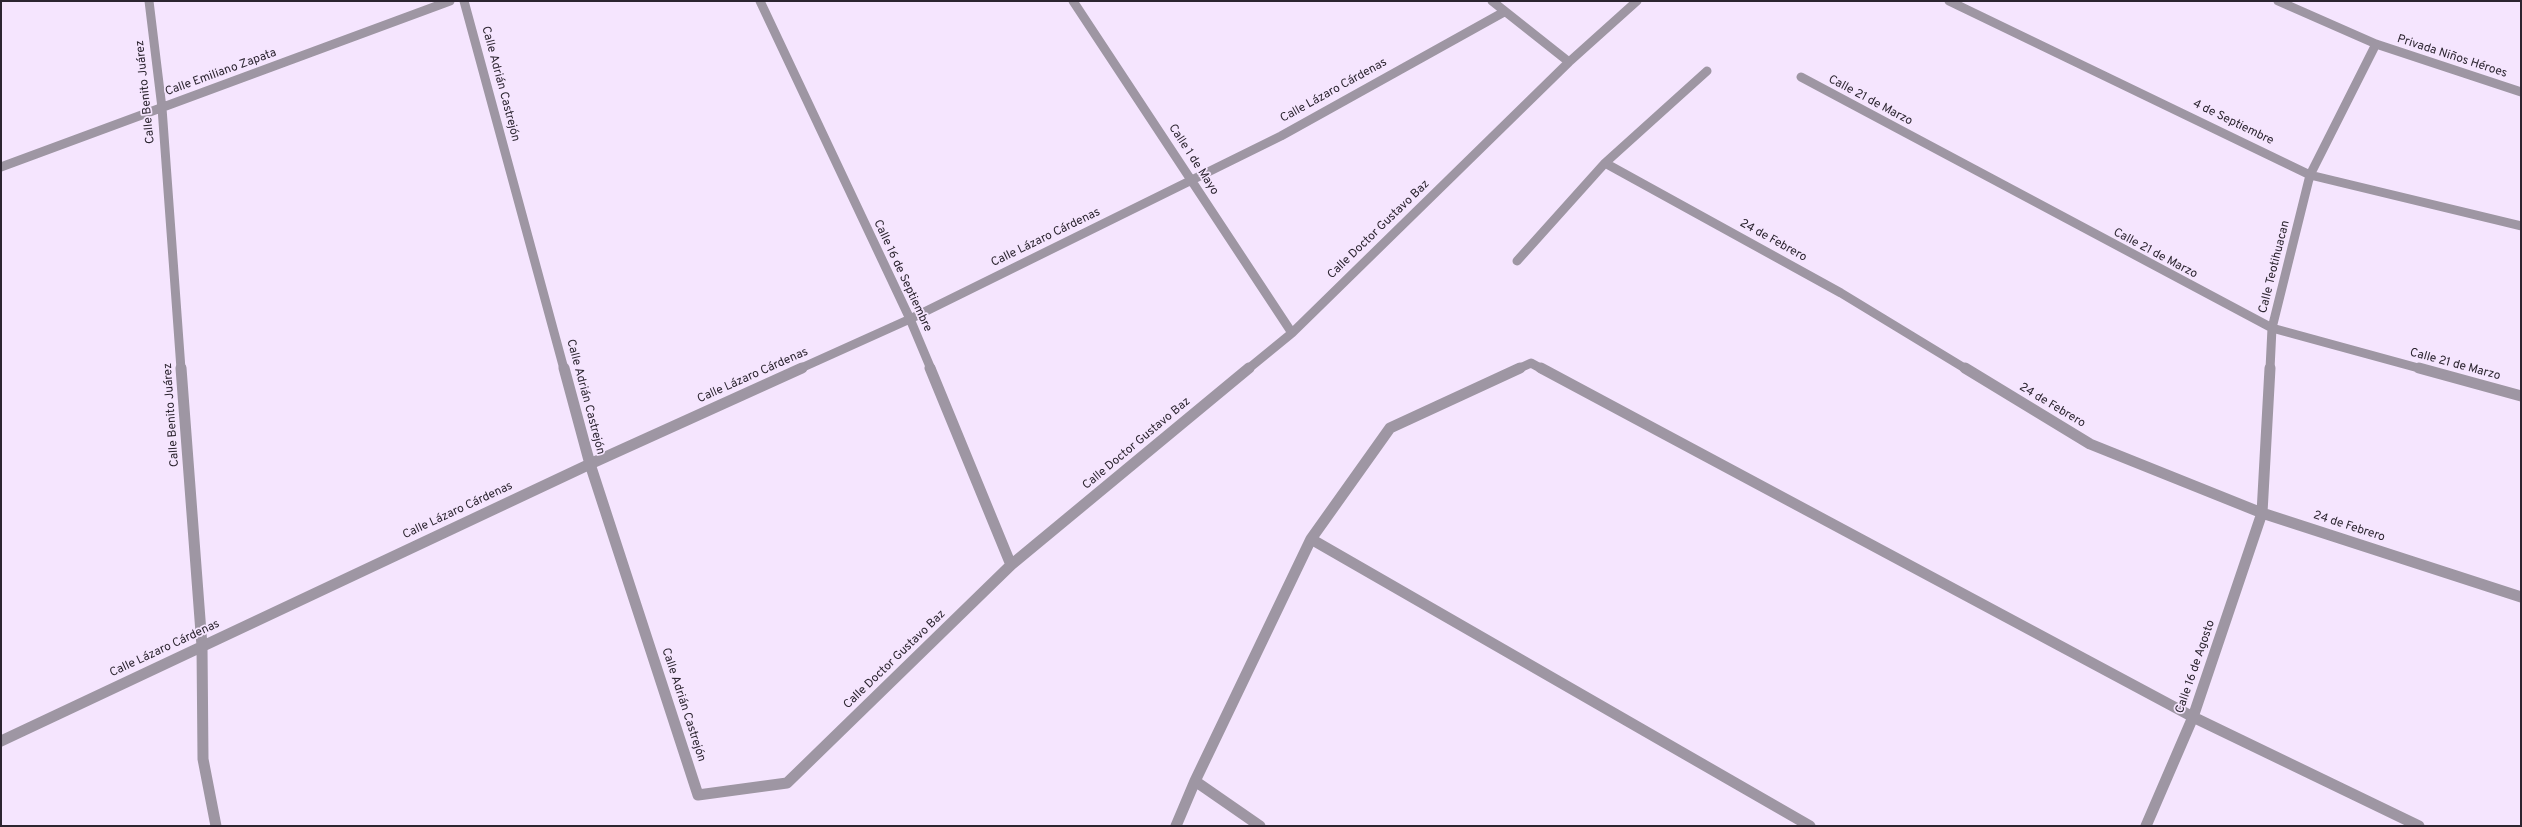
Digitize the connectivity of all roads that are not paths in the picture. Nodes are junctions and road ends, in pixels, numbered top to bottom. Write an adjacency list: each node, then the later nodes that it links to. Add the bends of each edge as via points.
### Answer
1 (149, 1): 16 (street, Calle Benito Juárez)
2 (450, 1): 16 (street, Calle Emiliano Zapata)
3 (464, 1): 27 (street, Calle Adrián Castrejón)
4 (760, 1): 23 (street, Calle 16 de Septiembre)
5 (1073, 1): 20 (street, Calle 1 de Mayo)
6 (1492, 1): 10 (street)
7 (1637, 1): 12 (street, Calle Doctor Gustavo Baz)
8 (1948, 1): 19 (street, 4 de Septiembre)
9 (2278, 1): 11 (street, Privada Niños Héroes)
10 (1504, 12): 12 (street); 20 (street, Calle Lázaro Cárdenas, via 1281,136)
11 (2376, 44): 15 (street, Privada Niños Héroes); 19 (street, Calle Teotihuacan)
12 (1569, 62): 25 (street, Calle Doctor Gustavo Baz)
13 (1706, 71): 17 (street)
14 (1800, 77): 24 (street, Calle 21 de Marzo)
15 (2521, 92)
16 (162, 108): 18 (street, Calle Emiliano Zapata); 32 (street, Calle Benito Juárez)
17 (1605, 163): 22 (street); 28 (street, 24 de Febrero, via 1841,293 2090,444)
18 (1, 167)
19 (2310, 175): 21 (street, 4 de Septiembre); 24 (street, Calle Teotihuacan)
20 (1192, 181): 23 (street, Calle Lázaro Cárdenas); 25 (street, Calle 1 de Mayo)
21 (2521, 226)
22 (1517, 261)
23 (910, 319): 27 (street, Calle Lázaro Cárdenas); 30 (street, Calle 16 de Septiembre)
24 (2272, 328): 26 (street, Calle 21 de Marzo); 28 (street, Calle Teotihuacan)
25 (1292, 333): 30 (street, Calle Doctor Gustavo Baz)
26 (2521, 396)
27 (590, 464): 32 (street, Calle Lázaro Cárdenas); 36 (street, Calle Adrián Castrejón)
28 (2262, 513): 31 (street, 24 de Febrero); 33 (street, Calle 16 de Agosto)
29 (1311, 539): 33 (street, via 1390,428 1531,363); 35 (street); 40 (street)
30 (1011, 565): 36 (street, Calle Doctor Gustavo Baz, via 787,783)
31 (2521, 597)
32 (202, 646): 34 (street, Calle Lázaro Cárdenas); 37 (street, Calle Benito Juárez, via 203,759)
33 (2193, 717): 41 (street, Calle 16 de Agosto); 42 (street)
34 (1, 741)
35 (1195, 781): 38 (street); 39 (street)
36 (698, 794)
37 (216, 826)
38 (1176, 826)
39 (1260, 826)
40 (1810, 826)
41 (2146, 826)
42 (2419, 826)

